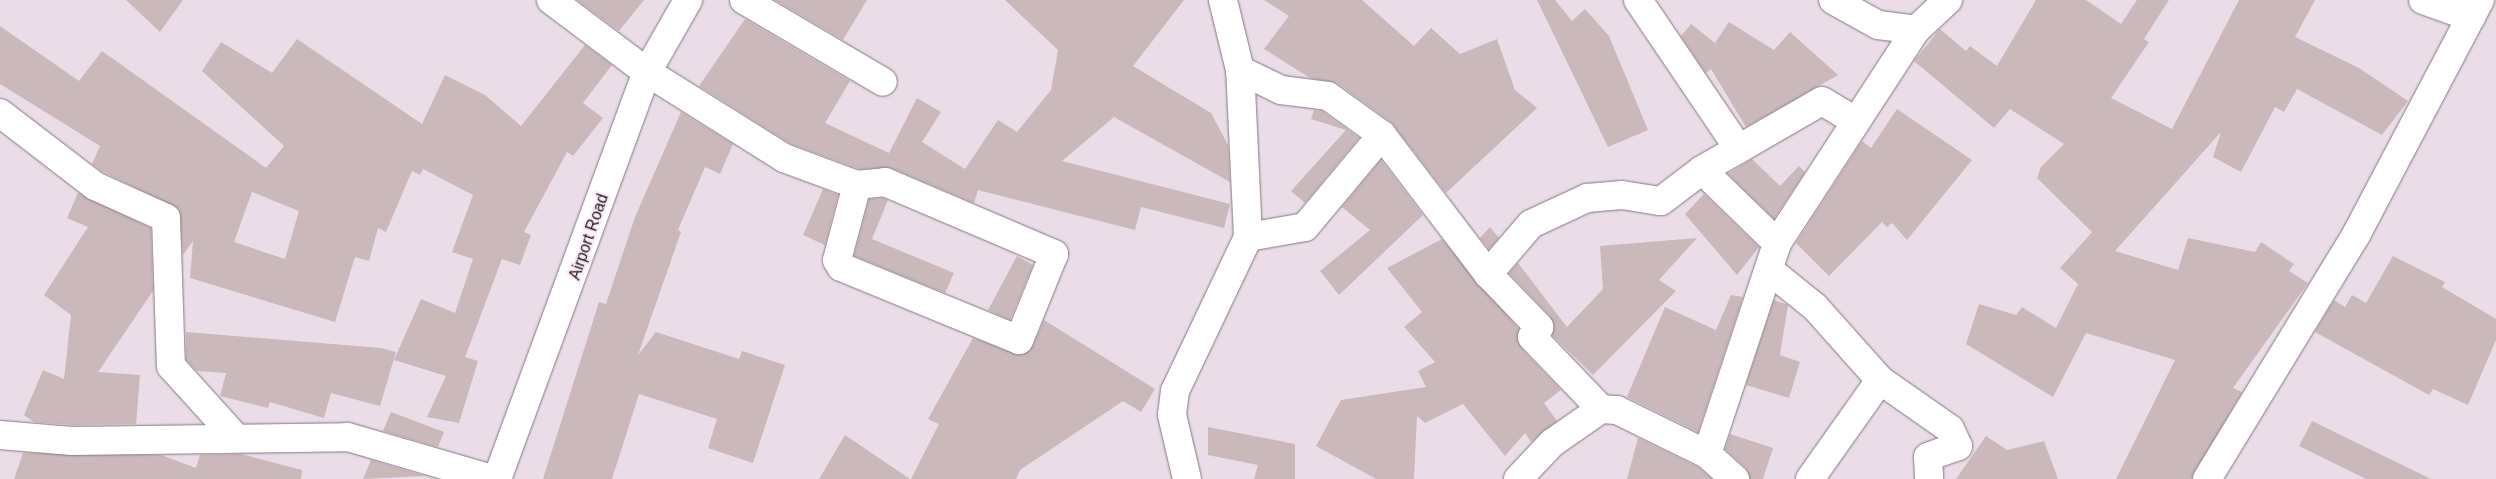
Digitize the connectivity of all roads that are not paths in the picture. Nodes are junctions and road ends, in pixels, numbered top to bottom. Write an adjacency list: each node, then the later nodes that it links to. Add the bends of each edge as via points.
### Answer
1 (551, 0): 12 (street)
2 (688, 0): 12 (street, Airport Road)
3 (744, 0): 13 (street)
4 (1223, 0): 11 (street)
5 (1638, 0): 17 (street)
6 (1833, 0): 10 (street, via 1878,25)
7 (1948, 0): 10 (street)
8 (2424, 0): 9 (street)
9 (2475, 8): 36 (street, via 2356,235)
10 (1916, 30): 15 (street)
11 (1240, 70): 16 (street, via 1281,90 1328,96); 20 (street)
12 (647, 72): 19 (street, via 784,158); 31 (street, Airport Road)
13 (883, 82)
14 (0, 113): 27 (street, via 95,186 166,218 171,366)
15 (1855, 120): 17 (street, via 1822,101); 21 (street)
16 (1382, 135): 20 (street, via 1305,227); 23 (street)
17 (1739, 149): 18 (street)
18 (1702, 170): 21 (street); 23 (street, via 1660,201 1622,195 1587,198 1531,224)
19 (857, 185): 19 (street, via 885,182 1054,254 1019,340 841,267 837,260)
20 (1248, 237): 32 (street, via 1174,391 1172,415)
21 (1777, 243): 22 (street)
22 (1769, 270): 24 (street, via 1815,307); 28 (street)
23 (1488, 274): 25 (street, via 1539,327 1532,337)
24 (1880, 380): 34 (street); 35 (street, via 1950,429 1958,446 1928,457)
25 (1601, 409): 28 (street, via 1617,410); 33 (street, via 1552,443)
26 (0, 435): 27 (street, via 72,441)
27 (236, 438): 30 (street, via 348,437)
28 (1707, 454): 29 (street)
29 (1728, 478)
30 (492, 479)
31 (497, 479)
32 (1186, 479)
33 (1518, 479)
34 (1810, 479)
35 (1929, 479)
36 (2208, 479)

